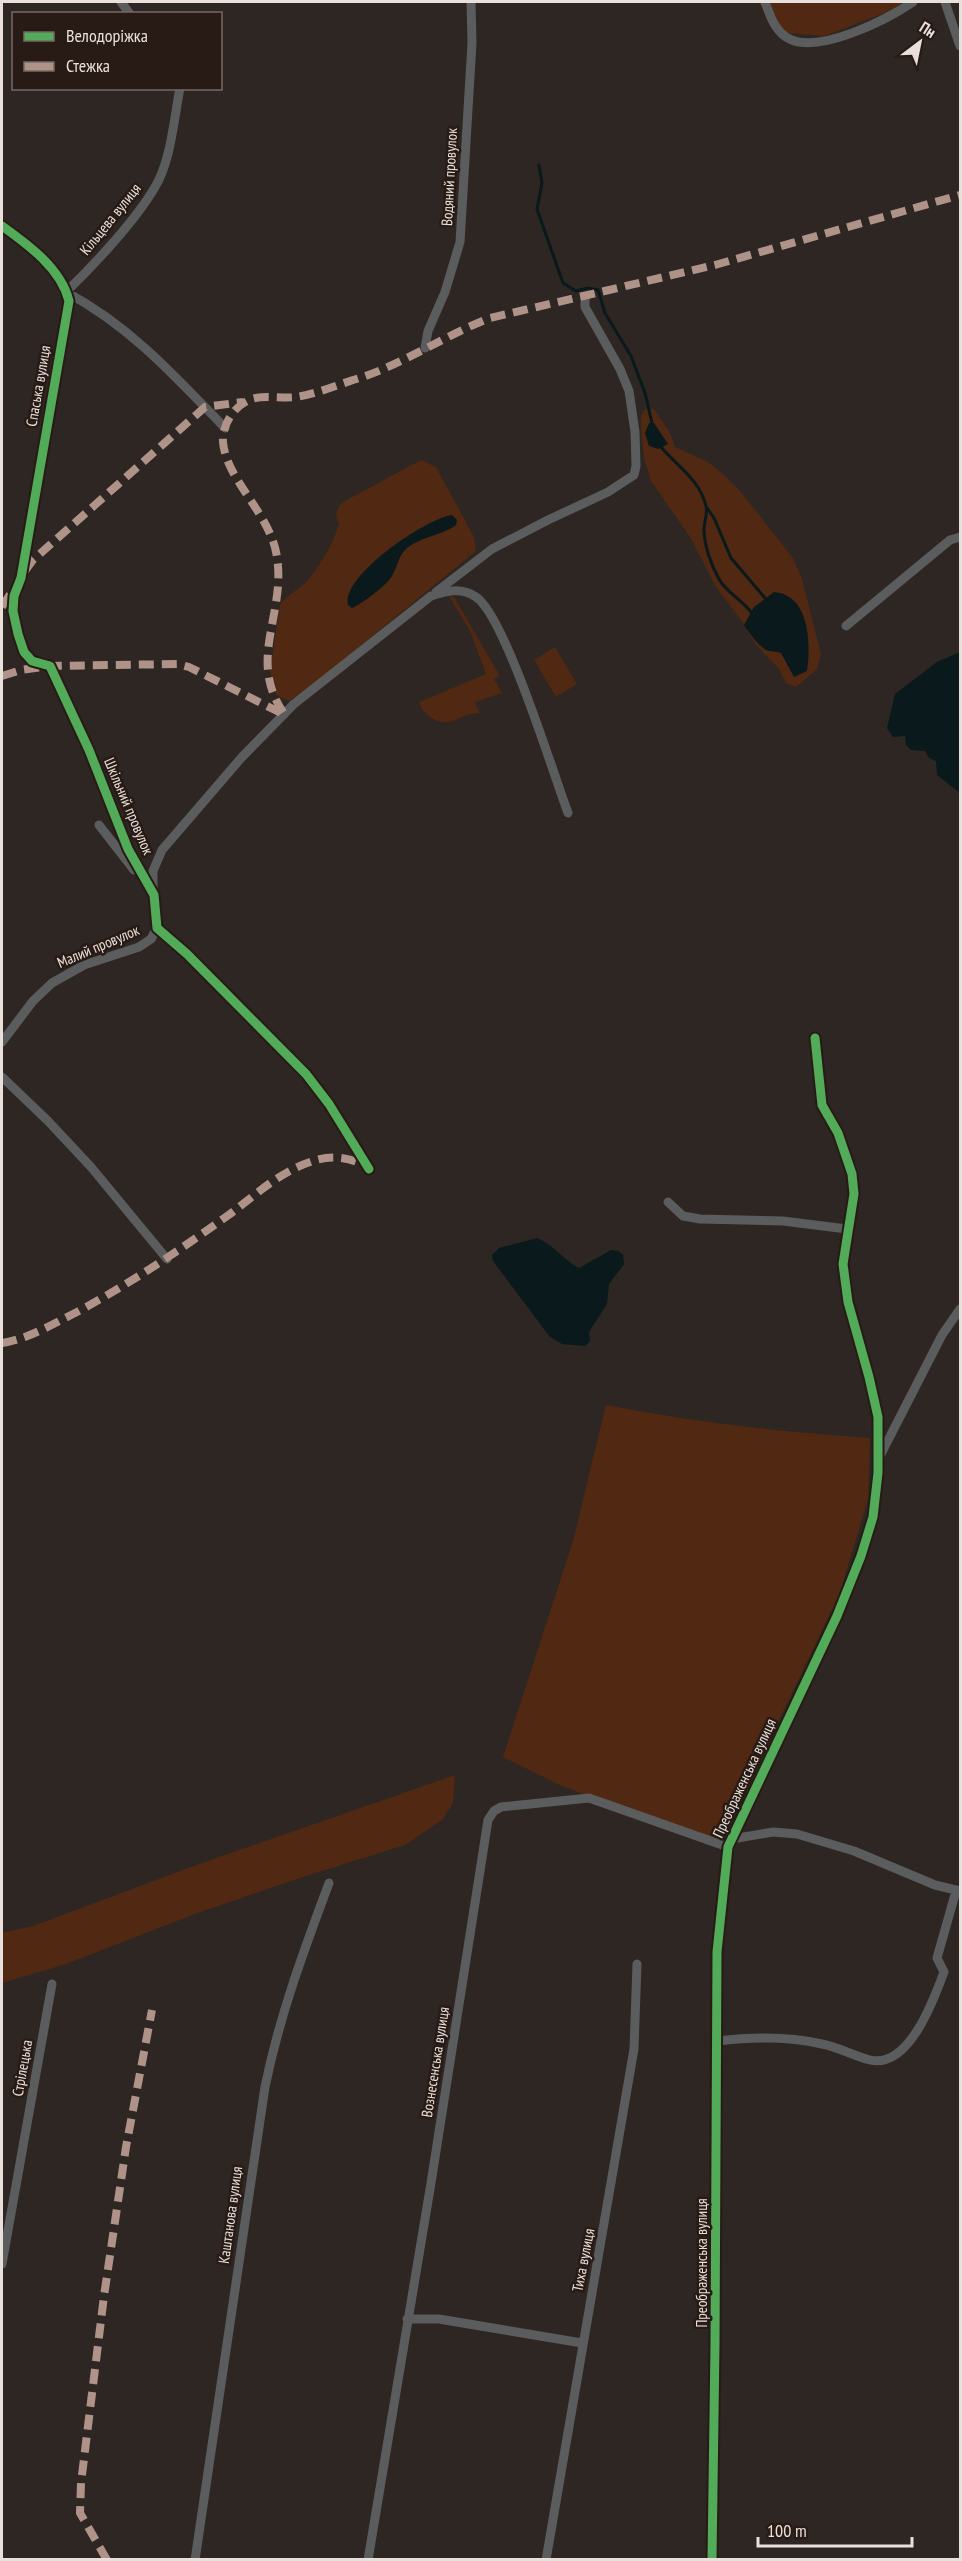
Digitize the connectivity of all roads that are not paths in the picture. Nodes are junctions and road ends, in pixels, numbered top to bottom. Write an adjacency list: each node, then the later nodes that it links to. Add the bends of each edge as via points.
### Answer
1 (471, 2): 10 (street, Водяний провулок, via 460,242)
2 (765, 2): 3 (street, via 780,32 788,39 809,42 840,37 883,20)
3 (913, 2)
4 (945, 2): 5 (street)
5 (960, 46)
6 (180, 90): 8 (street, Кільцева вулиця, via 166,158 156,186 113,242)
7 (2, 226): 8 (street, via 33,249)
8 (66, 292): 11 (street, via 129,332); 13 (street, Спаська вулиця, via 68,314)
9 (585, 297): 14 (street, via 585,308 629,391 635,432 634,474 608,492 492,549)
10 (425, 348)
11 (225, 428)
12 (960, 537): 15 (street, via 950,540)
13 (21, 578): 18 (street, Шкільний провулок, via 13,611 24,652 32,661 50,666 59,681 128,849)
14 (431, 596): 16 (street, Шкільний провулок, via 458,591 477,597 484,605 513,661); 18 (street, Шкільний провулок, via 294,704 242,757 162,850 153,871)
15 (846, 626)
16 (568, 813)
17 (99, 825): 18 (street)
18 (154, 895): 19 (street, Шкільний провулок)
19 (157, 928): 21 (street, Малий провулок, via 151,939 139,947 84,966 52,983); 23 (street, via 306,1074)
20 (815, 1038): 25 (street, Преображенська вулиця, via 822,1105 852,1174 854,1194)
21 (2, 1042)
22 (2, 1077): 26 (street, via 91,1167)
23 (369, 1169)
24 (668, 1202): 25 (street, via 683,1216 700,1219 783,1221)
25 (847, 1230): 28 (street, Преображенська вулиця, via 843,1264 848,1302 878,1417)
26 (167, 1259)
27 (960, 1311): 28 (street, Преображенська вулиця, via 942,1335)
28 (879, 1457): 29 (street, Преображенська вулиця, via 873,1517 861,1556 837,1616)
29 (730, 1843): 31 (street, via 773,1832 797,1834); 34 (street, Преображенська вулиця, via 717,1952); 36 (street, Вознесенська вулиця, via 589,1798 501,1807 494,1811 488,1820)
30 (329, 1883): 38 (street, Каштанова вулиця, via 291,1983 265,2087)
31 (958, 1891): 34 (street, via 937,1958 944,1972 925,2020 897,2052 884,2060 870,2060 821,2043 740,2038)
32 (636, 1964): 37 (street, Тиха вулиця, via 634,2049)
33 (52, 1984): 35 (street, Стрілецька)
34 (717, 2041): 41 (street, Преображенська вулиця)
35 (2, 2264)
36 (407, 2319): 37 (street, via 439,2319); 39 (street, Вознесенська вулиця)
37 (582, 2343): 40 (street, Тиха вулиця)
38 (195, 2559)
39 (368, 2559)
40 (546, 2559)
41 (712, 2559)

